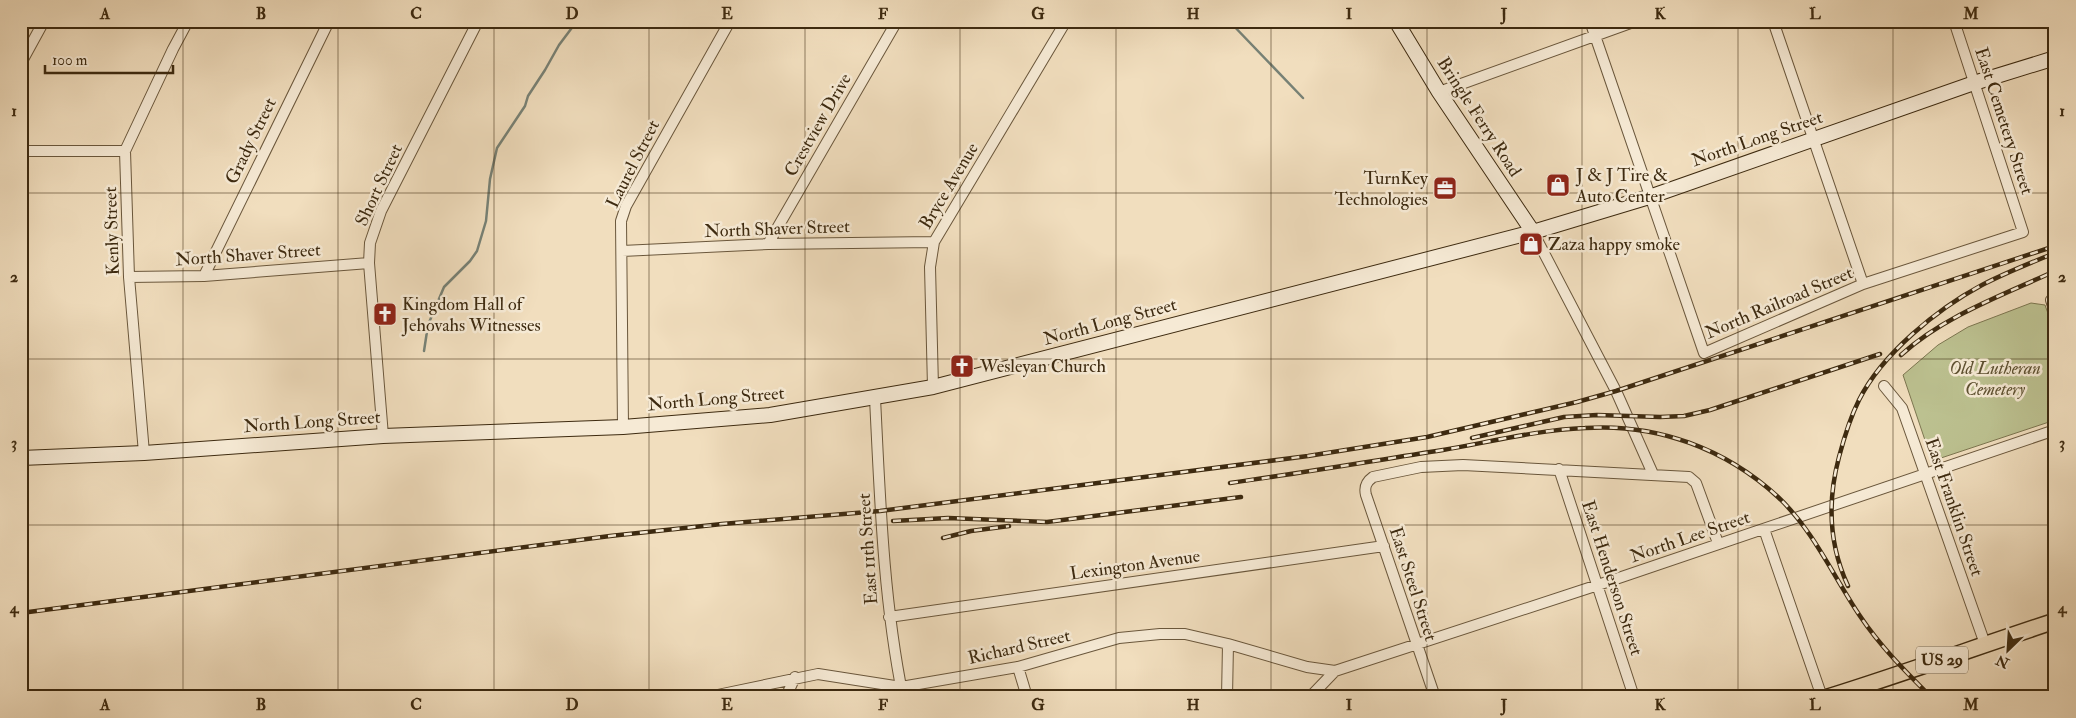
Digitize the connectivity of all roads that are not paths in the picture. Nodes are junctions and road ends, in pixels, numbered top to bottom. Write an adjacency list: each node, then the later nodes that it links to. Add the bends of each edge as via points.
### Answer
1 (44, 21): 15 (street)
2 (188, 21): 20 (street, Kenly Street)
3 (328, 21): 28 (street, Grady Street)
4 (478, 21): 27 (street, Short Street, via 381,211 370,243)
5 (730, 21): 26 (street, Laurel Street, via 626,206 621,221)
6 (897, 21): 25 (street, Crestview Drive)
7 (1066, 21): 24 (street, Bryce Avenue)
8 (1396, 21): 17 (street, Bringle Ferry Road)
9 (1590, 21): 13 (street)
10 (1636, 21): 13 (street)
11 (1772, 21): 18 (street)
12 (1954, 21): 16 (street, East Cemetery Street)
13 (1595, 36): 17 (street); 21 (street)
14 (2055, 58): 16 (street, North Long Street)
15 (21, 63)
16 (1974, 83): 18 (street, North Long Street); 23 (street, East Cemetery Street)
17 (1439, 92): 22 (street, Bringle Ferry Road)
18 (1814, 139): 21 (street, North Long Street); 30 (street)
19 (21, 151): 20 (street)
20 (126, 151): 29 (street, Kenly Street)
21 (1649, 197): 22 (street, North Long Street); 30 (street, North Railroad Street, via 1704,353)
22 (1533, 232): 34 (street, North Long Street); 42 (street, via 1609,376)
23 (2023, 232): 30 (street, North Railroad Street)
24 (934, 242): 25 (street, North Shaver Street); 34 (street, Bryce Avenue, via 930,267)
25 (768, 244): 26 (street, North Shaver Street)
26 (622, 251): 36 (street, Laurel Street)
27 (369, 263): 28 (street, North Shaver Street); 38 (street, Short Street)
28 (204, 276): 29 (street, North Shaver Street)
29 (129, 277): 39 (street, Kenly Street)
30 (1863, 284)
31 (2051, 300): 32 (street)
32 (2055, 312)
33 (1884, 386): 43 (street, East Franklin Street, via 1902,408)
34 (933, 387): 35 (street, North Long Street)
35 (875, 398): 36 (street, North Long Street, via 770,415); 48 (street, East 11th Street)
36 (622, 427): 38 (street, North Long Street)
37 (2055, 430): 43 (street, North Lee Street)
38 (383, 436): 39 (street, North Long Street)
39 (144, 453): 40 (street, North Long Street)
40 (21, 458)
41 (1558, 469): 42 (street); 46 (street, East Steel Street, via 1463,465 1421,467 1373,477 1365,488); 47 (street, East Henderson Street)
42 (1652, 474): 45 (street, via 1689,477 1696,483)
43 (1926, 474): 44 (street, North Lee Street); 52 (street, East Franklin Street)
44 (1764, 529): 45 (street, North Lee Street); 64 (street)
45 (1718, 543): 47 (street, North Lee Street)
46 (1384, 546): 48 (street, Lexington Avenue); 51 (street, East Steel Street)
47 (1598, 585): 51 (street, North Lee Street); 63 (street, East Henderson Street)
48 (889, 617): 56 (street, East 11th Street)
49 (2055, 621): 52 (main road, US 29)
50 (1228, 644): 53 (street, Richard Street, via 1185,634 1134,635); 54 (street, Richard Street, via 1308,667); 60 (street)
51 (1416, 644): 54 (street, North Lee Street); 62 (street, East Steel Street)
52 (1985, 644): 65 (main road, US 29)
53 (1018, 668): 56 (street, Richard Street); 59 (street)
54 (1335, 671): 61 (street)
55 (795, 677): 56 (street, Richard Street, via 818,674); 57 (street, Richard Street); 58 (street)
56 (902, 692)
57 (708, 697)
58 (786, 697)
59 (1027, 697)
60 (1226, 697)
61 (1310, 697)
62 (1435, 697)
63 (1634, 697)
64 (1822, 697)
65 (1828, 697)

